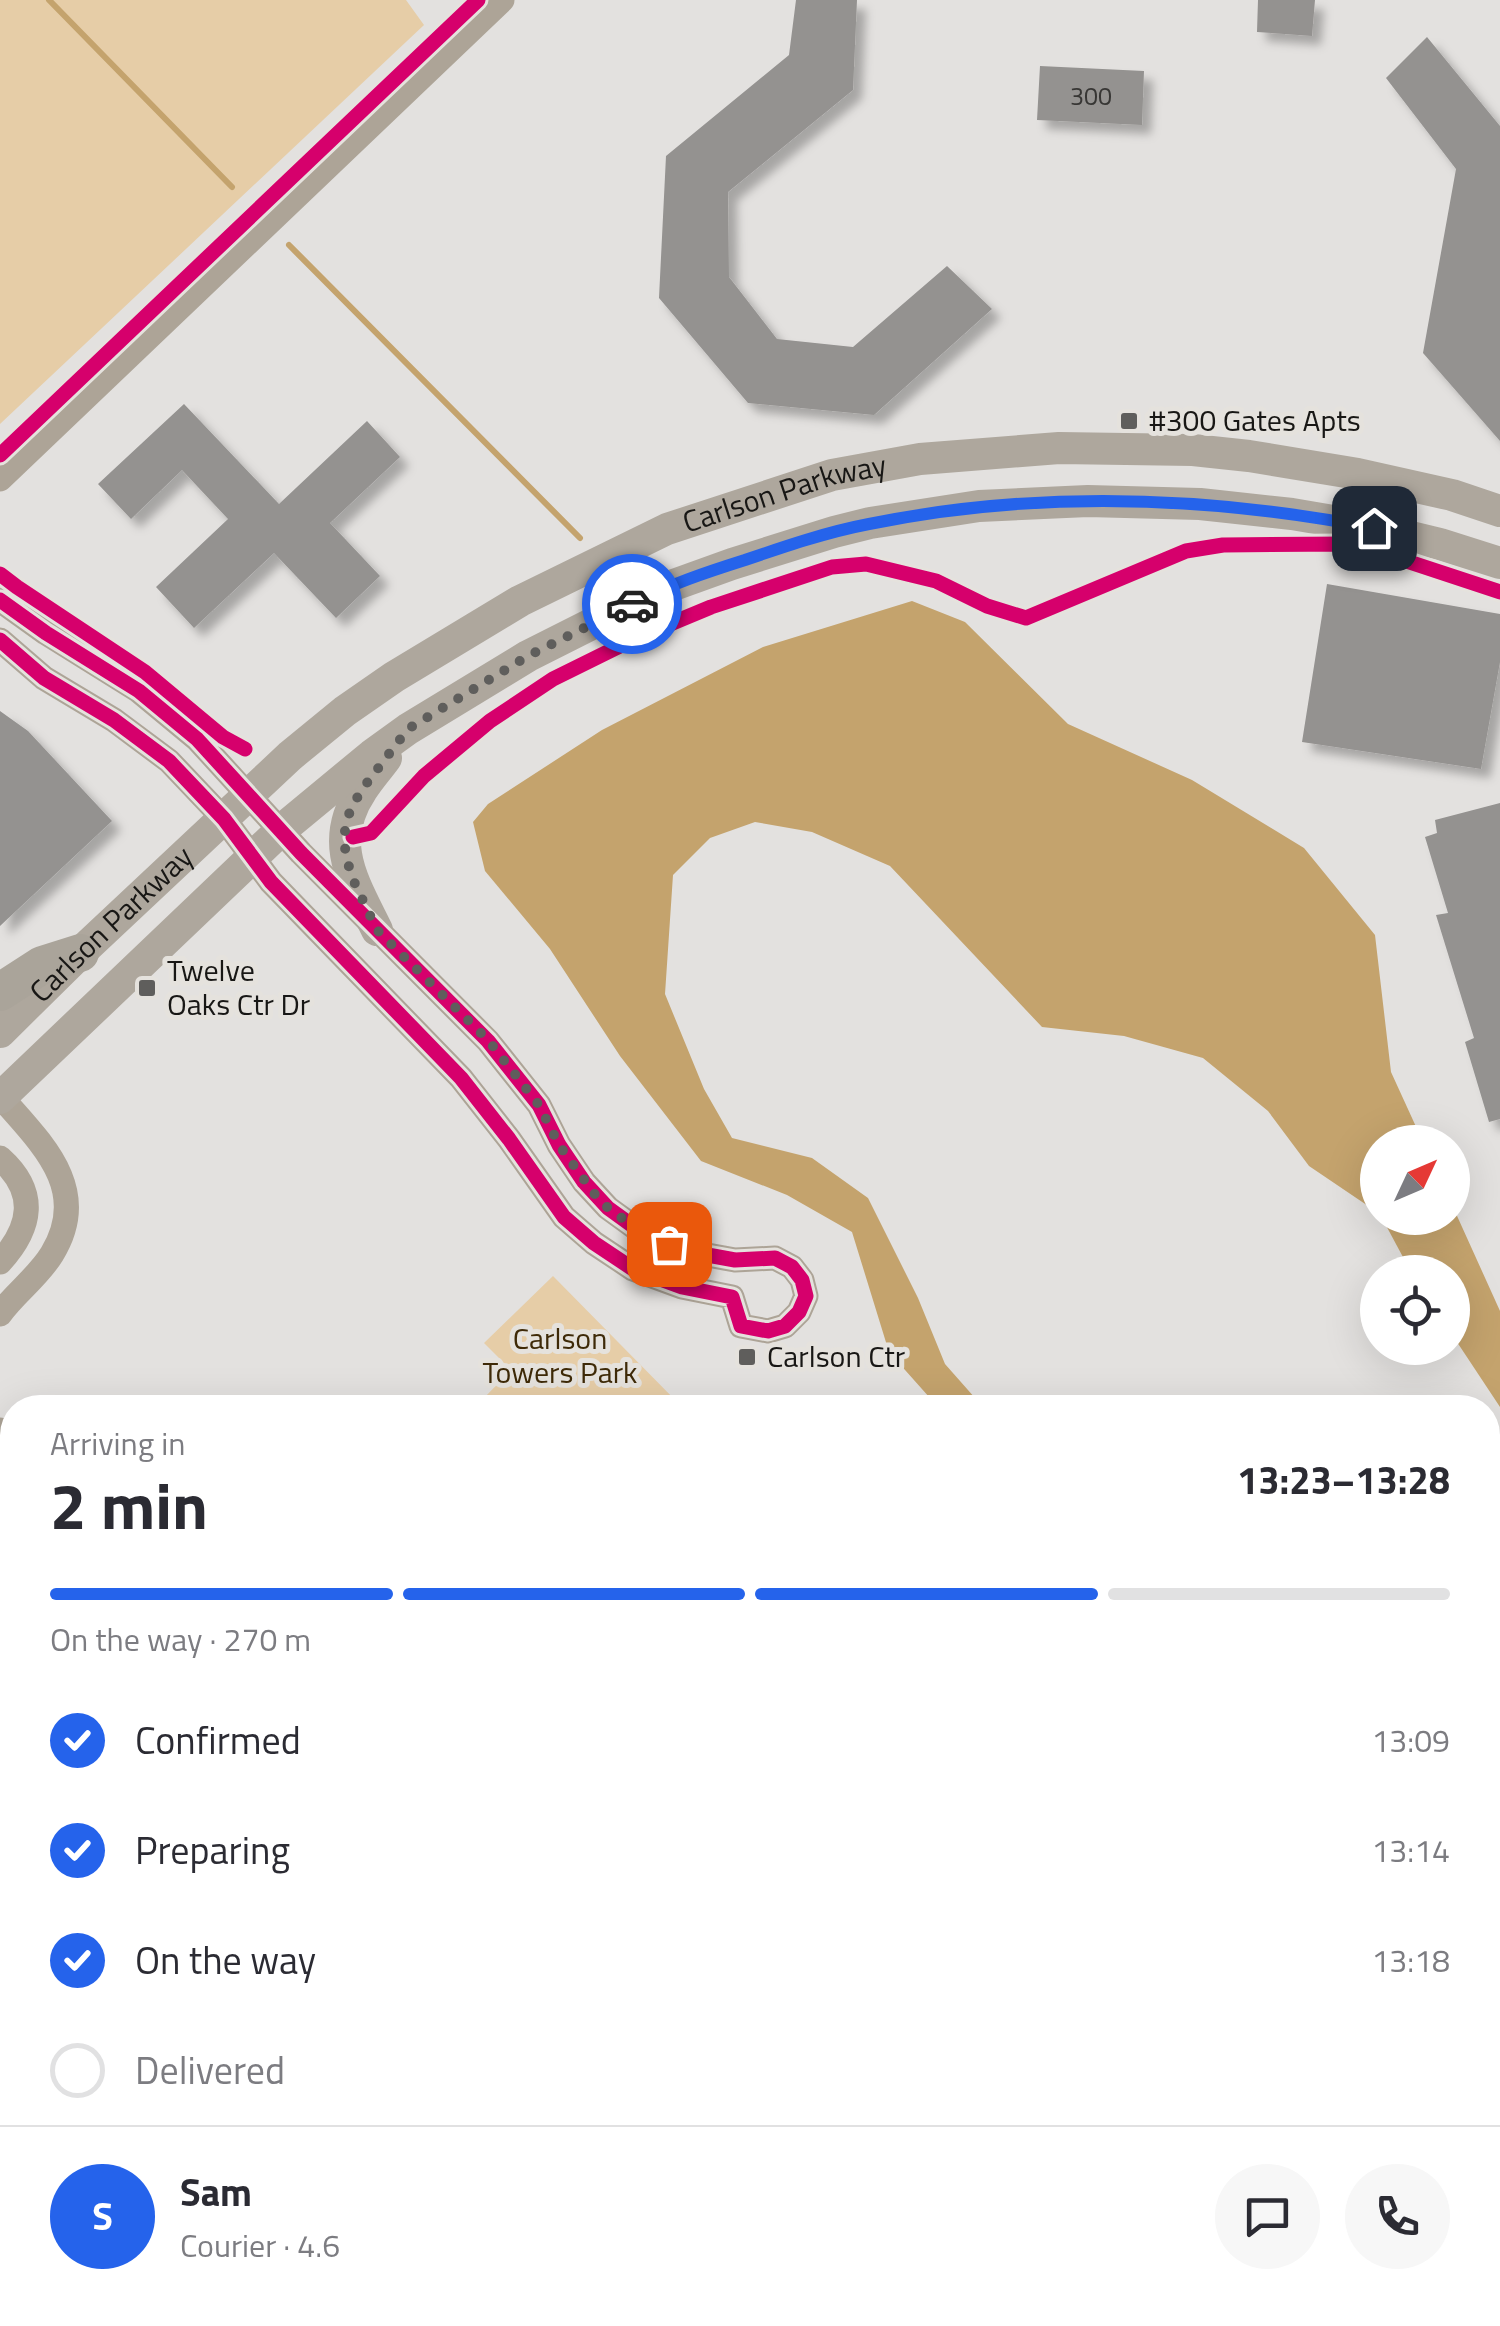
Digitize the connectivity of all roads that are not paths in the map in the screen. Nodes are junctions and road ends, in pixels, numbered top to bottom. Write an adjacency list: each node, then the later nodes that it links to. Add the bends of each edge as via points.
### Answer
1 (502, 0): 2 (street)
2 (0, 479)
3 (1500, 511): 8 (main road, Carlson Parkway, via 1358,474 1193,450 1060,448 832,475 667,529 520,600 344,711)
4 (1500, 563): 7 (main road, Carlson Parkway, via 1374,528 1262,510 1088,501 979,506 834,532 657,591 528,656)
5 (0, 600): 8 (street, via 171,716)
6 (0, 640): 9 (street, via 44,678 169,761)
7 (408, 729): 10 (main road, Carlson Parkway); 12 (main road, via 360,792 344,836 355,884)
8 (248, 796): 9 (main road, Carlson Parkway); 10 (street)
9 (224, 819): 11 (street); 13 (main road, Carlson Parkway)
10 (280, 831): 11 (main road, Carlson Parkway); 12 (street)
11 (252, 858): 16 (main road, Carlson Parkway); 20 (street, via 461,1078 564,1218 632,1269)
12 (377, 930): 18 (street, via 488,1040 608,1208 669,1244)
13 (80, 953): 14 (highway, via 42,965); 15 (main road, Carlson Parkway)
14 (0, 992)
15 (0, 1032)
16 (0, 1097): 21 (street, via 54,1160 66,1216 52,1254)
17 (0, 1158): 19 (street, via 26,1196 24,1228)
18 (735, 1260): 20 (street); 20 (street, via 775,1258 792,1266 806,1296 785,1326 768,1330 741,1326)
19 (0, 1262)
20 (732, 1297)
21 (0, 1314)

